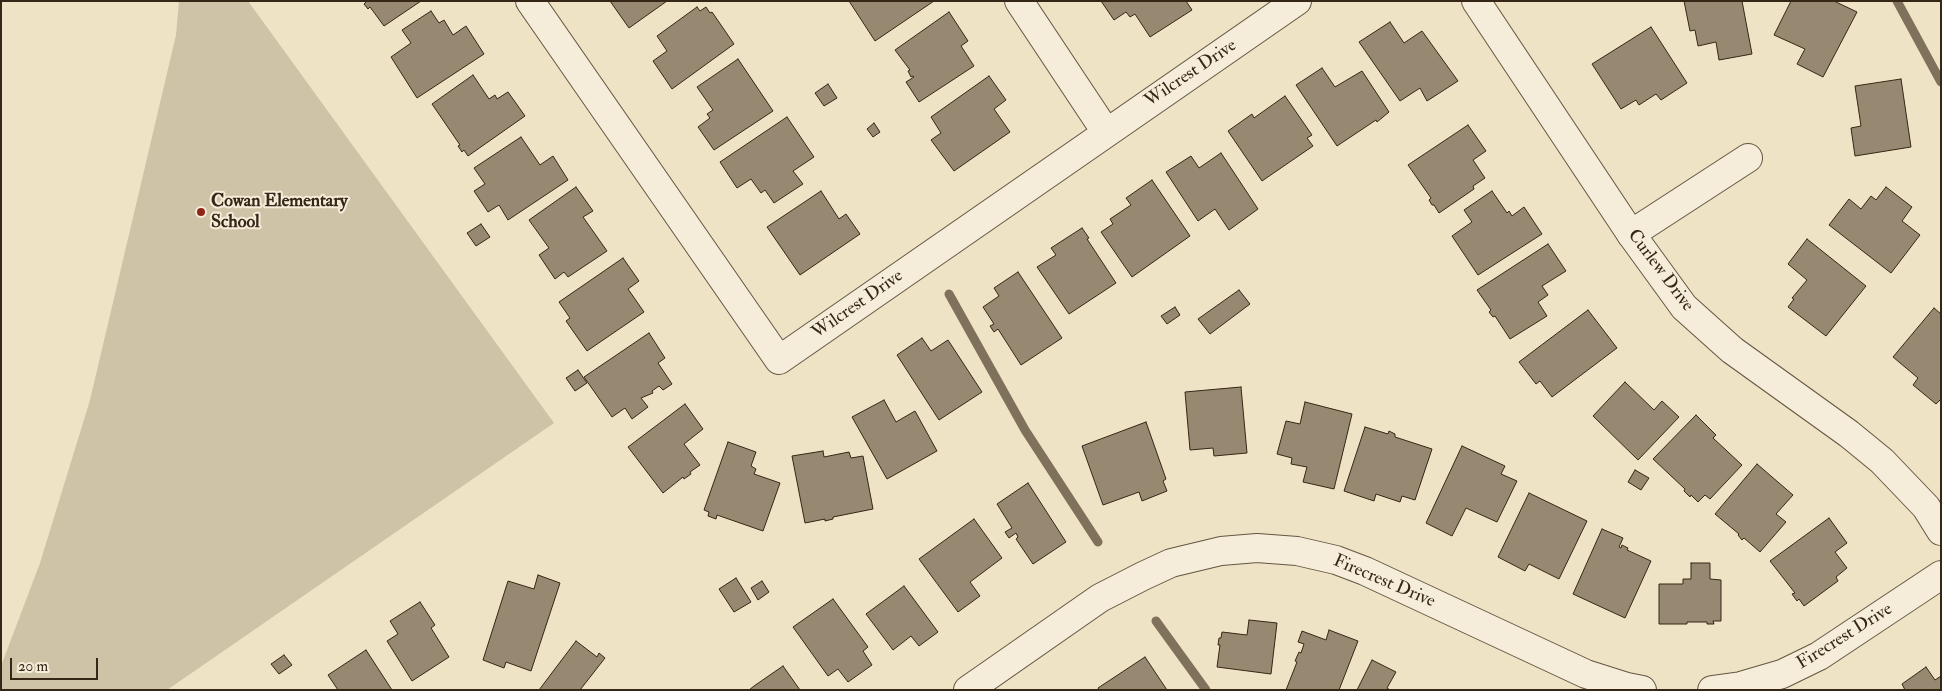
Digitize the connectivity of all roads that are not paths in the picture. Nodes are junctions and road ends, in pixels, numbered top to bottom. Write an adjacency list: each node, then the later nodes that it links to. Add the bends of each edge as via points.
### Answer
1 (530, 1): 5 (street, Wilcrest Drive, via 778,360)
2 (1019, 1): 5 (street)
3 (1297, 1): 5 (street, Wilcrest Drive)
4 (1476, 1): 7 (street, Curlew Drive)
5 (1106, 132)
6 (1748, 158): 7 (street)
7 (1631, 234): 8 (street, Curlew Drive, via 1684,307 1732,350 1882,461 1926,507)
8 (1941, 531)
9 (1941, 574): 12 (street, Firecrest Drive, via 1819,656 1782,674 1741,686)
10 (968, 690): 11 (street, Firecrest Drive, via 1100,598 1143,576 1171,563 1221,551 1257,548 1297,551 1336,560 1586,674)
11 (1642, 690)
12 (1712, 690)

